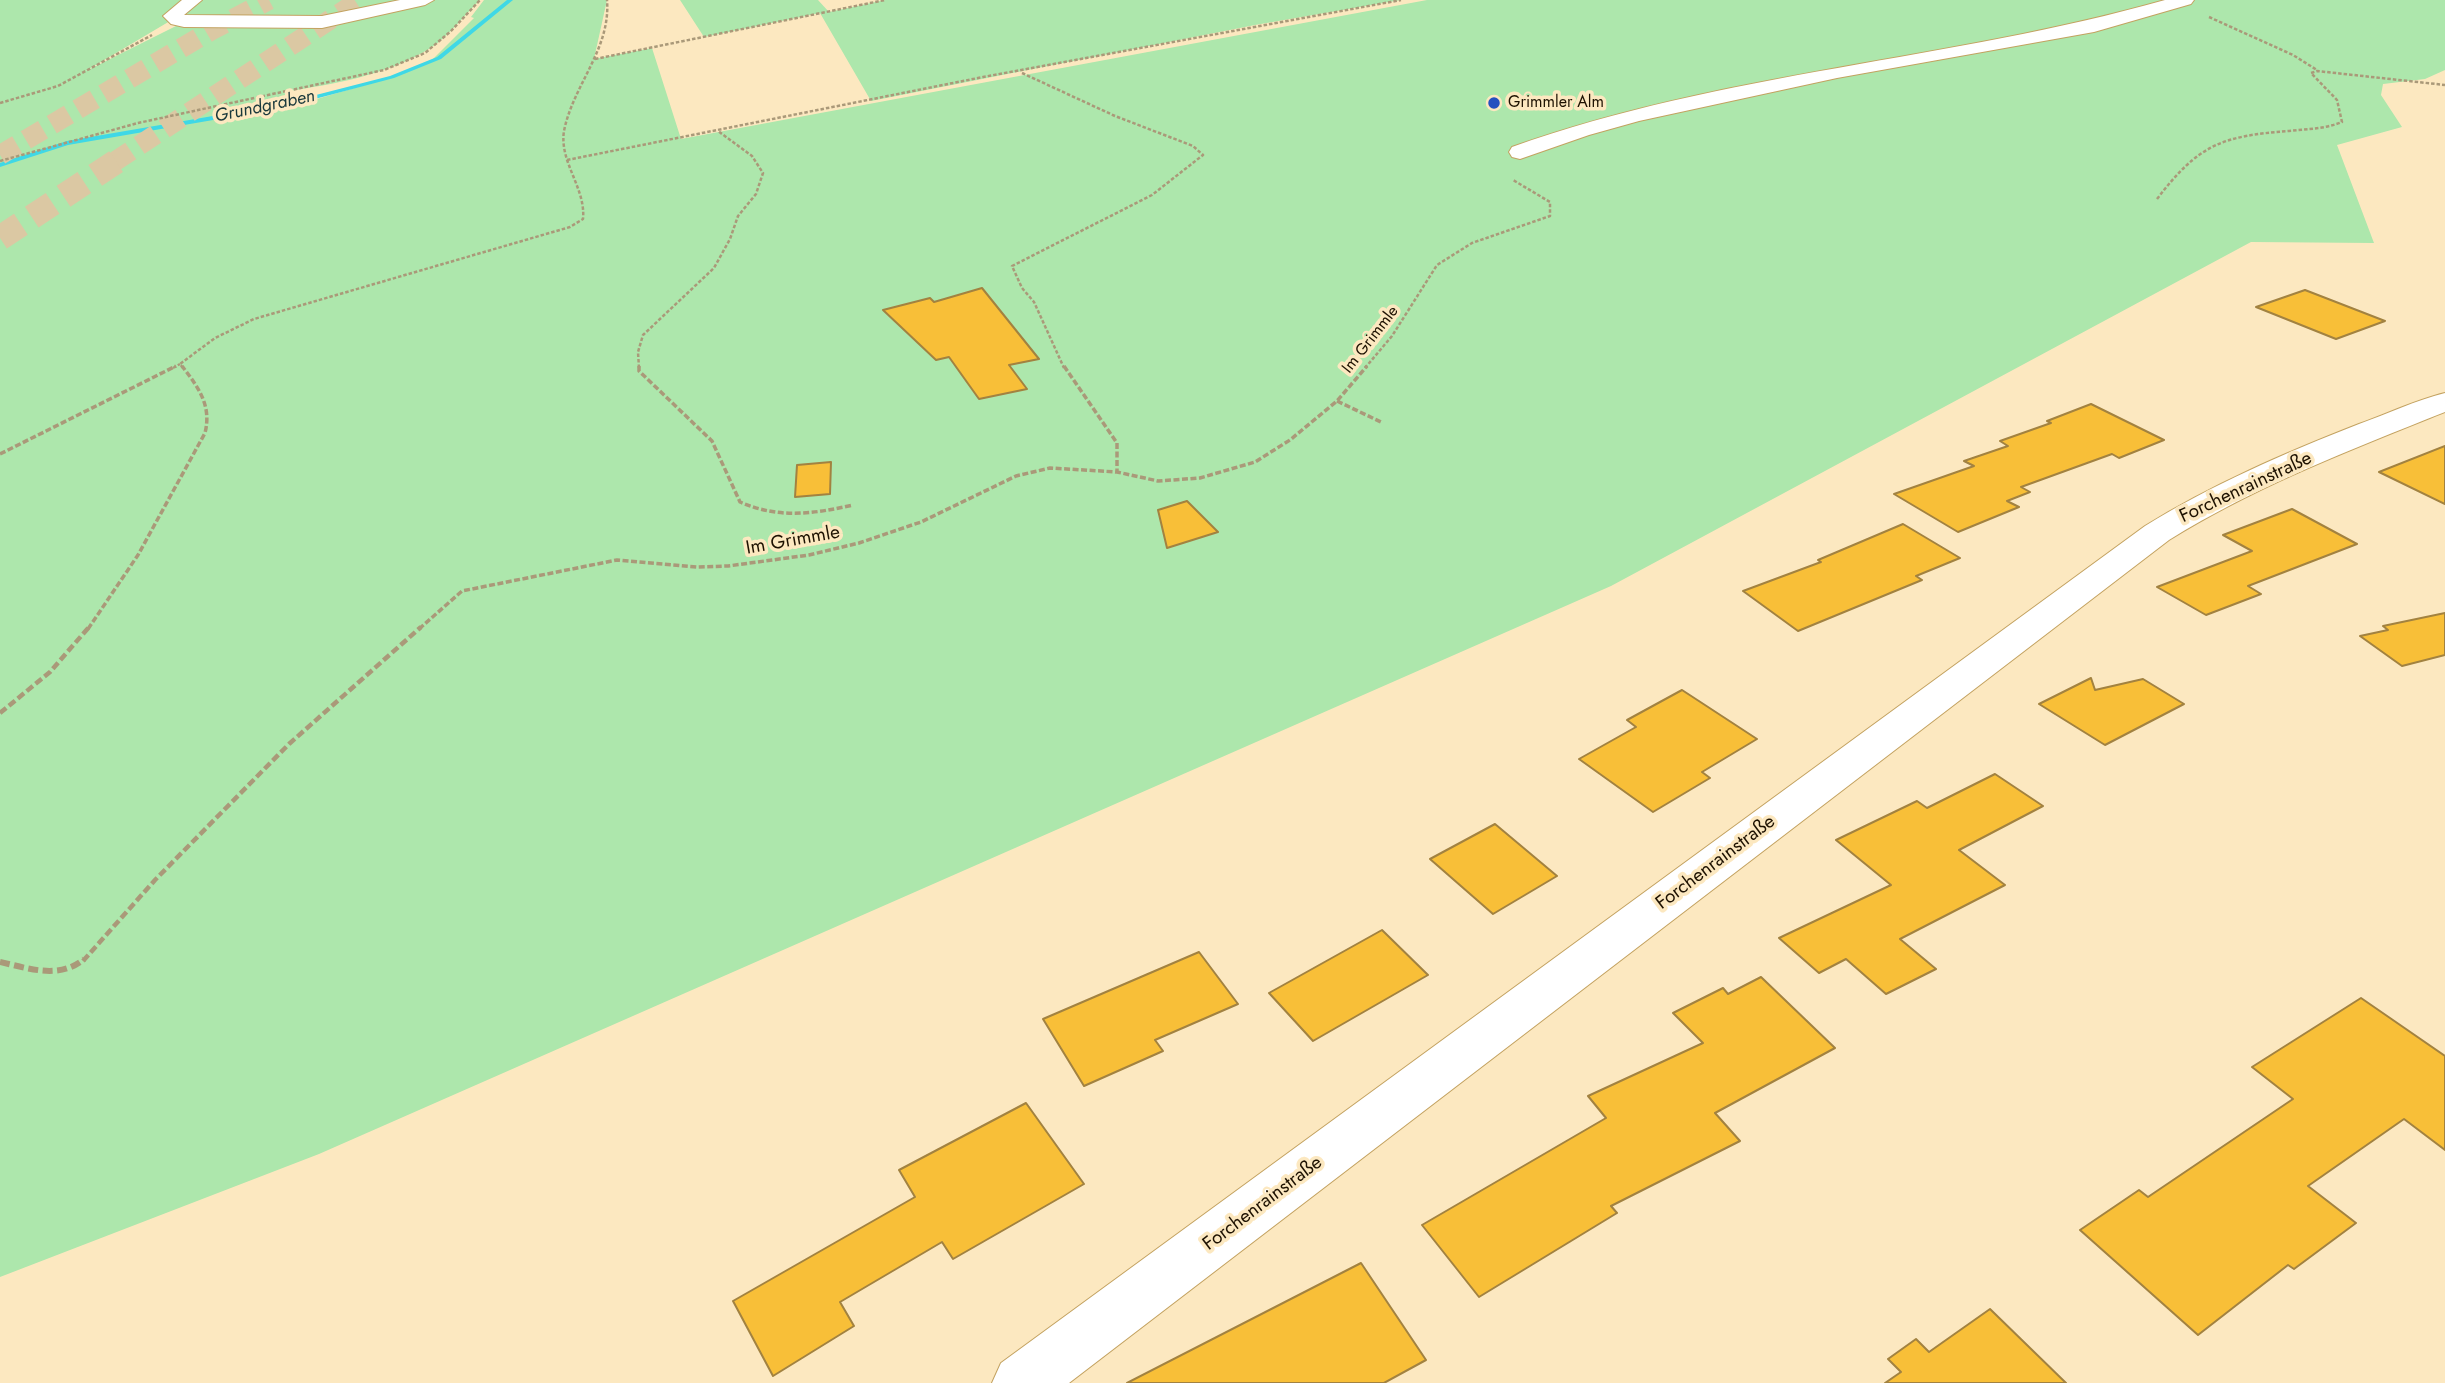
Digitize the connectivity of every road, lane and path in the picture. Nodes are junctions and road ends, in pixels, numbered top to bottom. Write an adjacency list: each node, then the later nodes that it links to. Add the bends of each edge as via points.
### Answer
1 (193, 0): 8 (street, via 172,16)
2 (425, 0): 8 (street, via 322,22)
3 (480, 0): 17 (path, via 466,18 418,57 375,73 64,140)
4 (607, 0): 9 (path, via 608,19)
5 (885, 0): 9 (path)
6 (1401, 0): 11 (path)
7 (2180, 2): 10 (path); 15 (street, via 2094,26 1678,105 1581,130)
8 (177, 20): 13 (path, via 58,86)
9 (594, 60): 16 (path, via 564,132)
10 (2317, 71): 12 (path); 18 (path, via 2311,73 2333,92 2343,113 2342,122 2223,140 2172,178)
11 (1020, 72): 14 (path); 24 (path, via 1193,146 1203,156 1152,195 1012,266 1066,371 1117,443)
12 (2445, 85)
13 (0, 103)
14 (717, 131): 16 (path); 25 (path, via 752,156 764,173 714,268 643,335 639,371 692,419 718,450 740,502 762,513 801,516)
15 (1520, 152): 20 (path, Im Grimmle, via 1511,165 1511,179 1550,202 1550,216 1472,243 1437,265 1392,336)
16 (567, 160): 19 (path, via 586,206 583,219 570,227 254,319 218,335)
17 (0, 161)
18 (2157, 199)
19 (180, 365): 23 (path); 26 (path, via 208,413 197,450 104,606 57,665)
20 (1338, 401): 22 (path); 24 (path, Im Grimmle, via 1255,462 1200,478 1158,481)
21 (2445, 402): 28 (street, Forchenrainstraße, via 2250,482 2157,533)
22 (1381, 422)
23 (0, 454)
24 (1117, 472): 27 (path, Im Grimmle, via 1050,468 1016,476 921,522 809,555 697,567 617,560 462,591 289,744 82,961 67,971 51,973)
25 (853, 505)
26 (0, 713)
27 (0, 962)
28 (1022, 1383)

